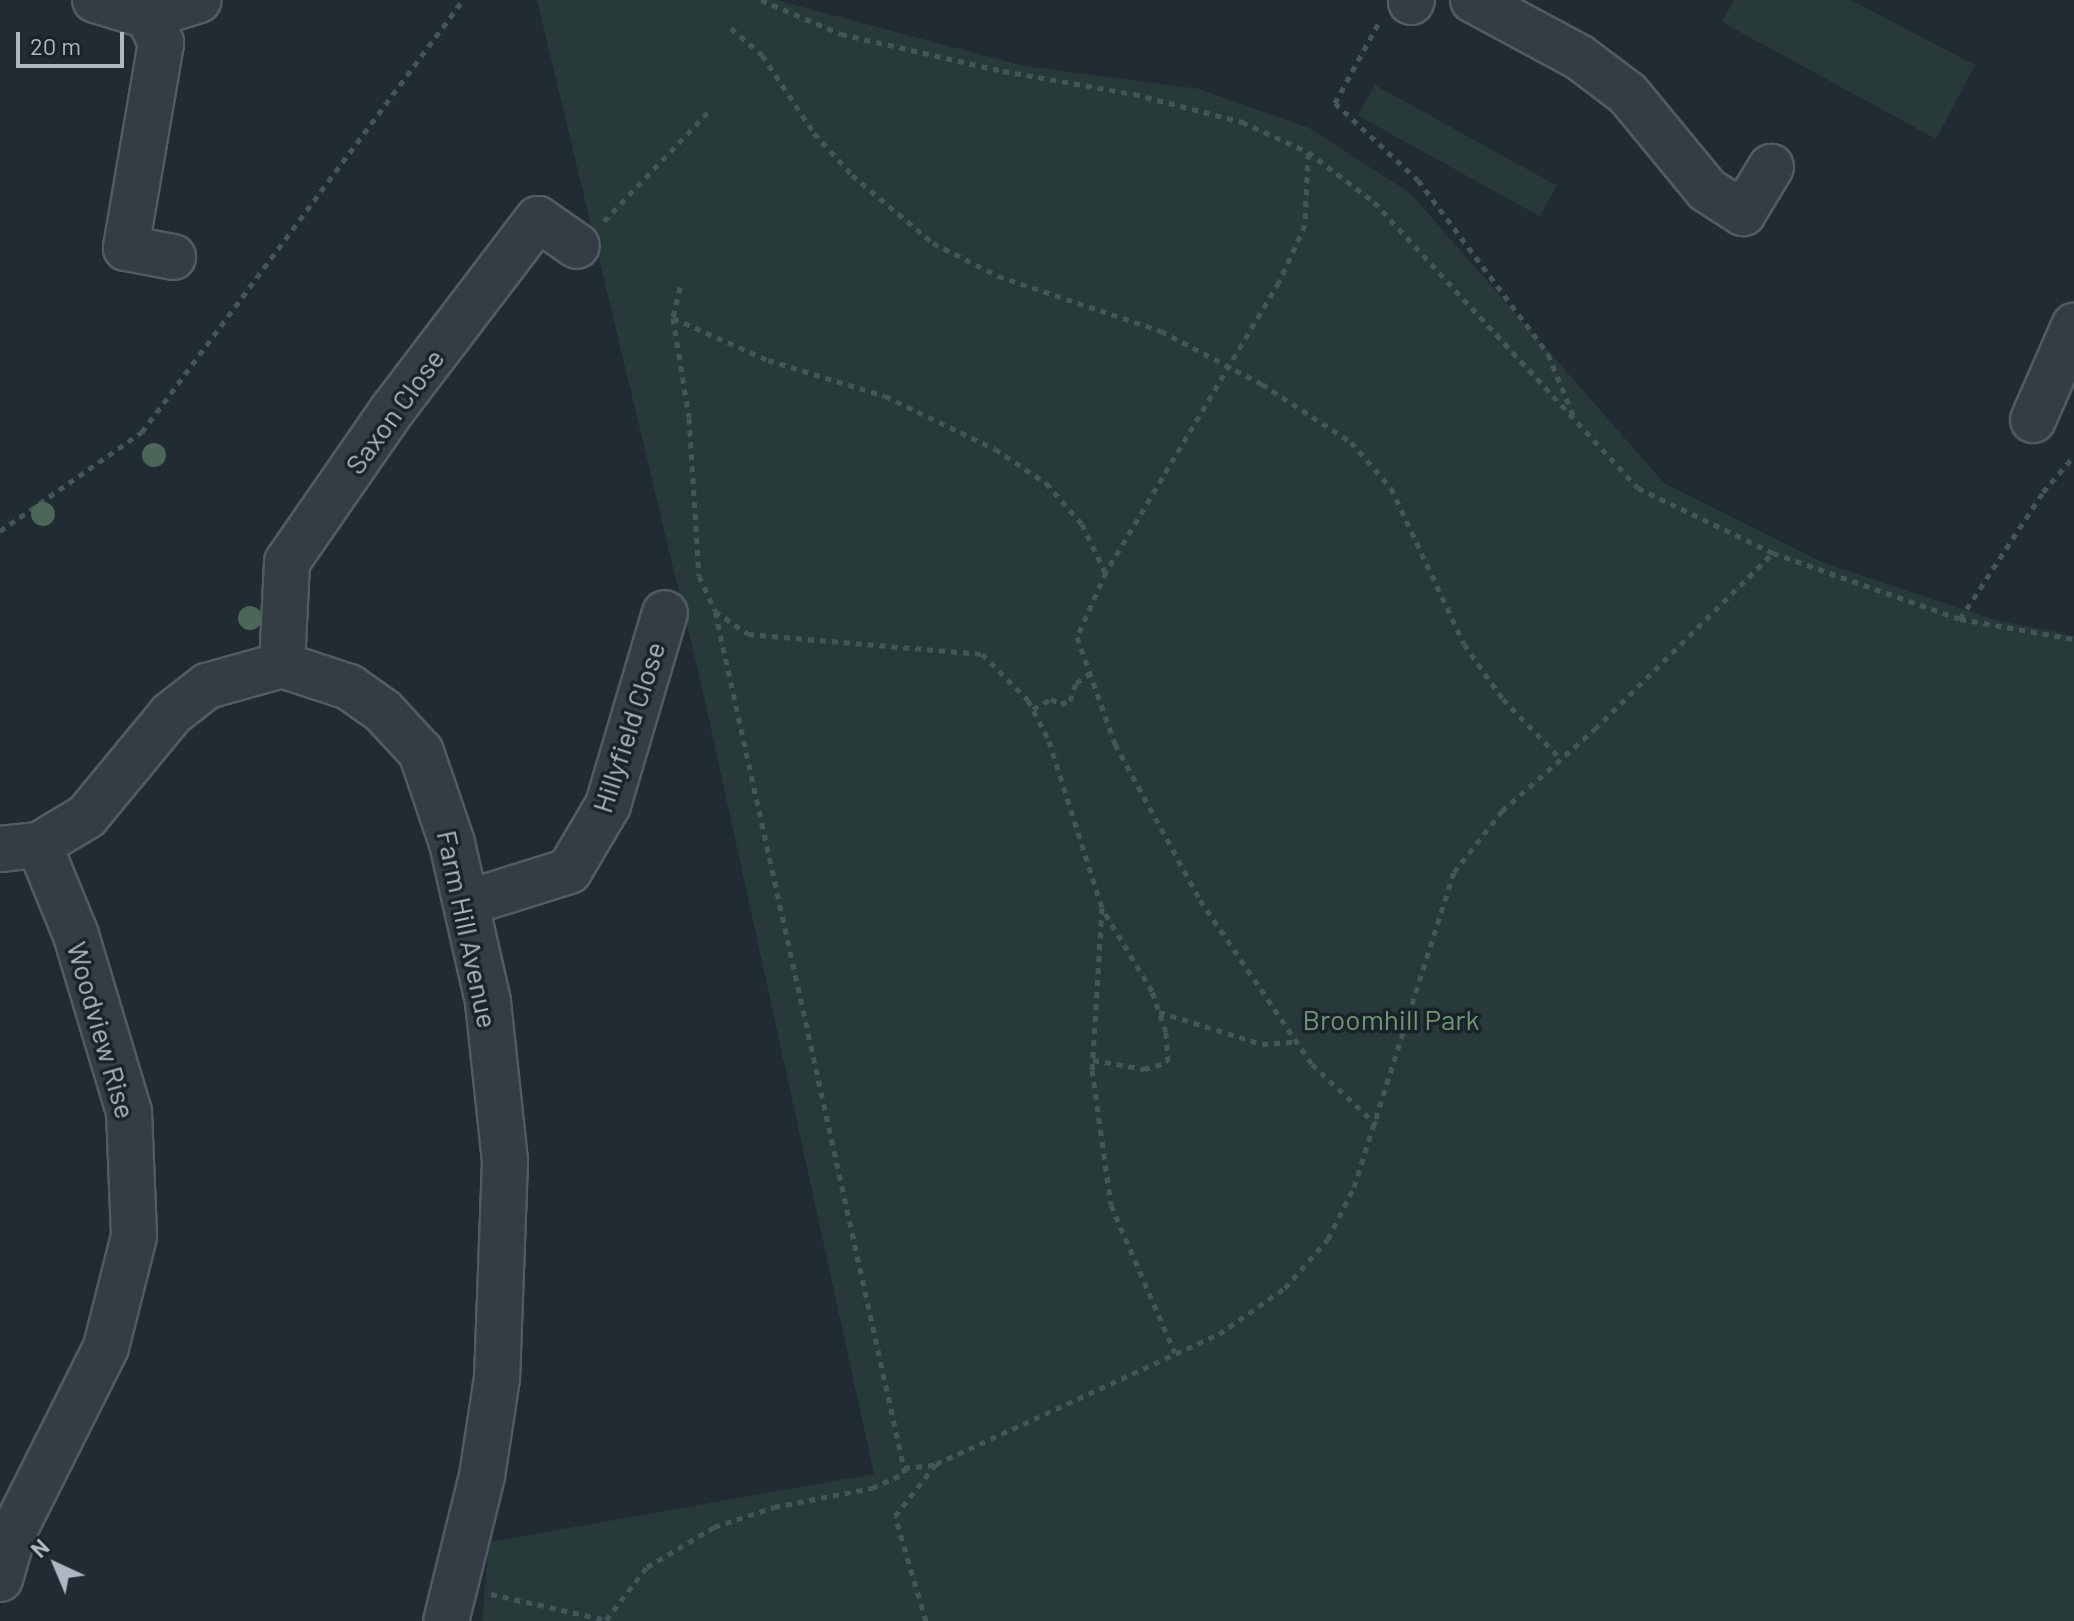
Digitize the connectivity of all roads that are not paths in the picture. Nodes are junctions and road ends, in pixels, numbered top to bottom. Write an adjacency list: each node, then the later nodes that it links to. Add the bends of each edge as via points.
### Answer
1 (95, 0): 4 (street)
2 (199, 0): 4 (street)
3 (1473, 0): 5 (street, via 1579,57 1628,94 1707,190 1743,213)
4 (148, 16): 7 (street, via 161,43 126,248)
5 (1771, 167)
6 (577, 246): 11 (street, Saxon Close, via 538,219 393,409 287,562)
7 (173, 257)
8 (2074, 326): 9 (street)
9 (2033, 420)
10 (665, 613): 13 (street, Hillyfield Close, via 608,805 569,871)
11 (282, 665): 12 (street, via 207,686 171,714 87,816); 13 (street, Farm Hill Avenue, via 349,687 383,711 421,752)
12 (19, 847): 14 (street, Woodview Rise, via 76,935 129,1112 134,1236 106,1347 14,1531)
13 (467, 903): 15 (street, Farm Hill Avenue, via 488,1002 505,1161 497,1378)
14 (0, 1579)
15 (451, 1604)

